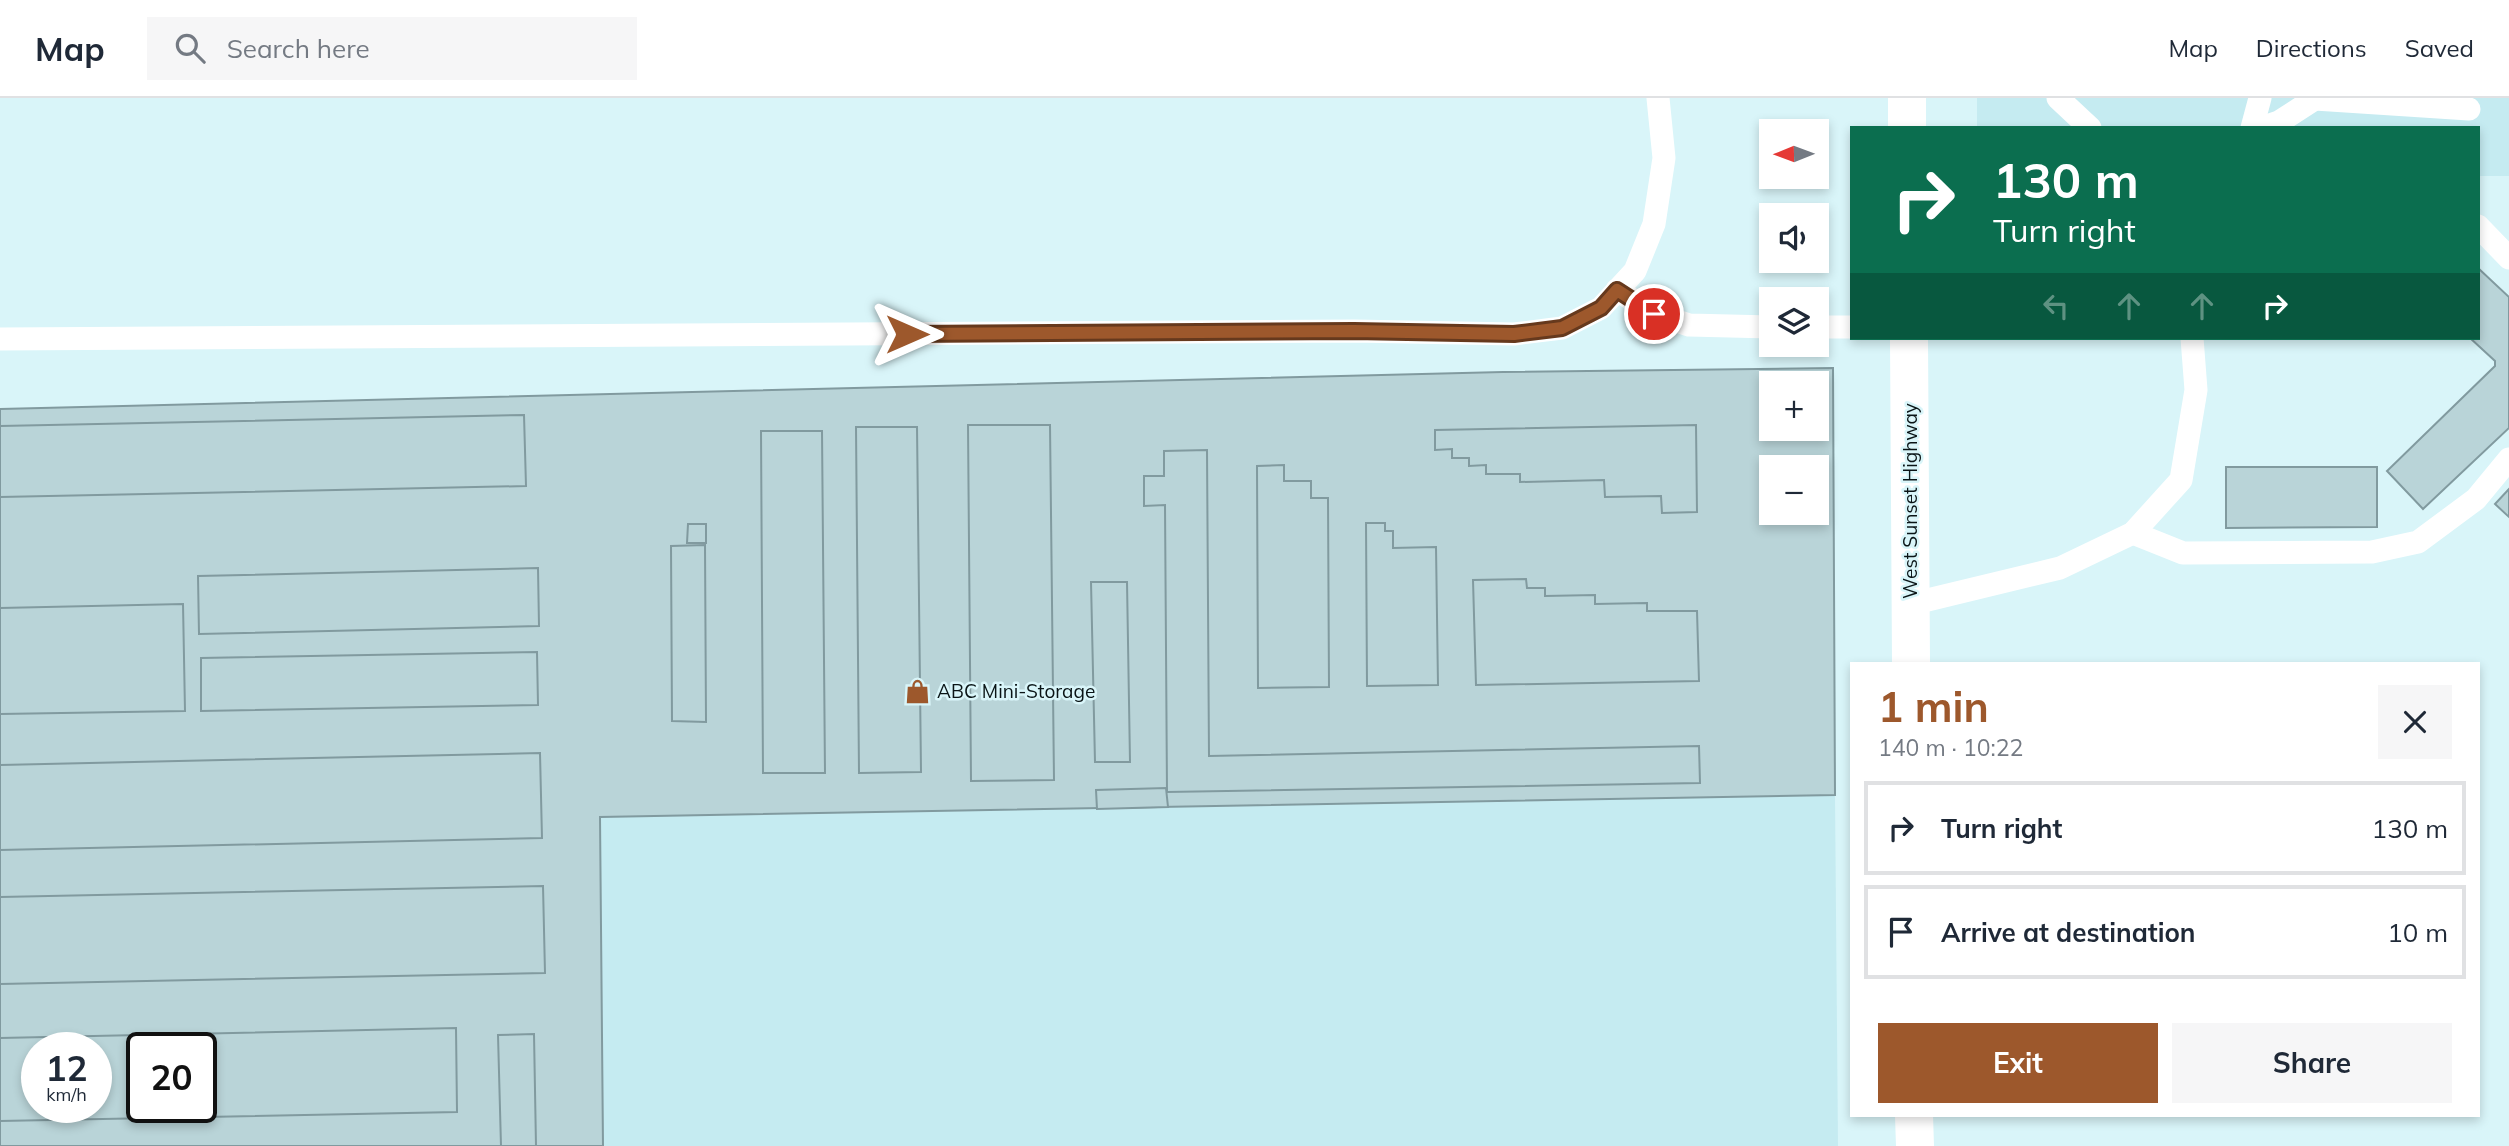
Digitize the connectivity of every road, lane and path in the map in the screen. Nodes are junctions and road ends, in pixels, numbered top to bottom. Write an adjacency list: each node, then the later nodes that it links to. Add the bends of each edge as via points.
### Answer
1 (1658, 98): 13 (lane, via 1664,158 1654,224 1635,271)
2 (1907, 98): 7 (main road)
3 (2058, 98): 8 (lane)
4 (2260, 98): 9 (lane)
5 (2316, 99): 6 (lane); 10 (lane)
6 (2469, 109)
7 (1907, 126)
8 (2088, 126)
9 (2253, 126)
10 (2267, 126)
11 (2480, 228): 12 (lane)
12 (2509, 258)
13 (1617, 290): 14 (lane, via 1654,314 1689,325); 17 (lane, via 1601,308 1562,328 1514,334 1340,331)
14 (1759, 327)
15 (1829, 327): 16 (lane)
16 (1850, 327)
17 (0, 339)
18 (1909, 340): 22 (main road, West Sunset Highway)
19 (2192, 340): 21 (lane, via 2196,390 2181,480)
20 (2509, 459): 21 (lane, via 2476,499 2418,542 2372,552 2183,553)
21 (2133, 533): 22 (lane, via 2060,568)
22 (1911, 604): 23 (main road, West Sunset Highway)
23 (1911, 662)
24 (1914, 1117): 25 (main road)
25 (1914, 1146)

